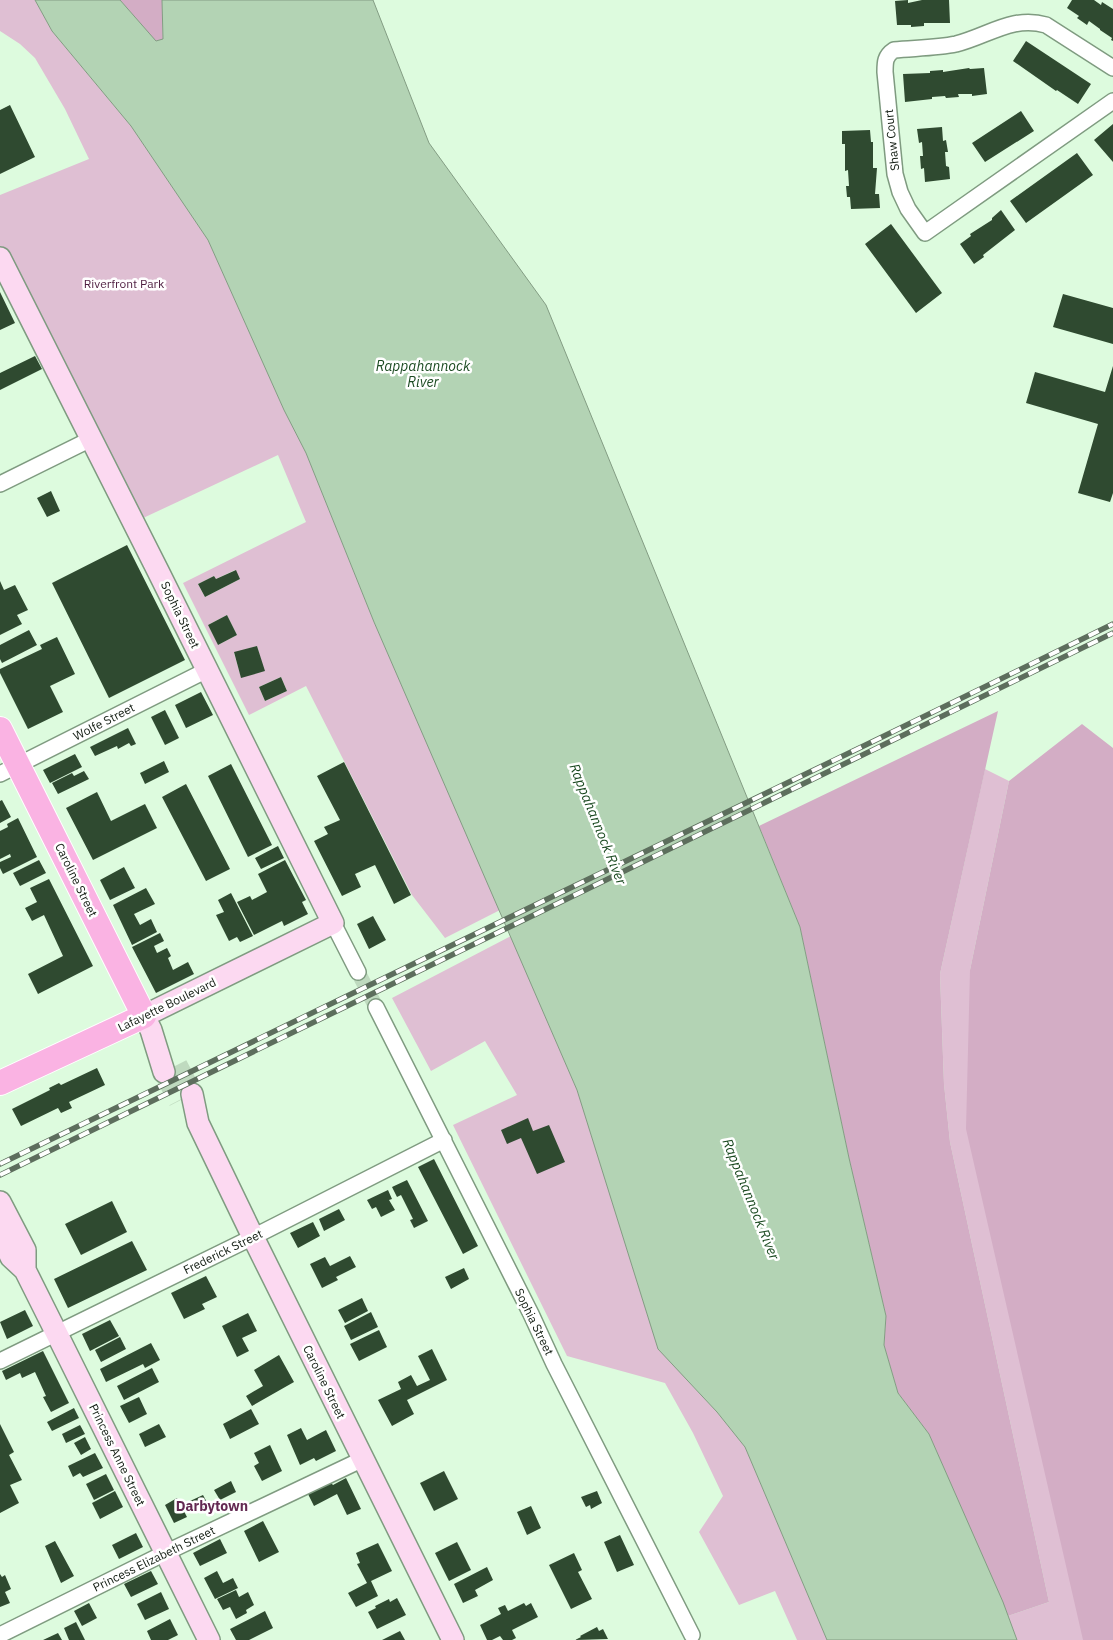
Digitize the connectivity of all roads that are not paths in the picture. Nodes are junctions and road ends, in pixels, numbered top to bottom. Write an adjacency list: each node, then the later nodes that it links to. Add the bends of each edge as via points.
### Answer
1 (1113, 68): 2 (street, Shaw Court, via 1046,25 1023,21 955,44 894,50 888,54 884,72 895,174 908,209 925,233)
2 (1113, 100)
3 (0, 258): 4 (street, Sophia Street)
4 (91, 438): 5 (street); 6 (street, Sophia Street)
5 (0, 484)
6 (207, 670): 8 (street, Wolfe Street); 9 (street, Sophia Street)
7 (0, 729): 8 (main road, Caroline Street)
8 (9, 770): 12 (main road, Caroline Street)
9 (333, 923): 10 (street, Sophia Street); 12 (street, Lafayette Boulevard)
10 (358, 972)
11 (376, 1008): 16 (street, Sophia Street)
12 (147, 1023): 13 (street, Caroline Street); 14 (main road, Lafayette Boulevard)
13 (170, 1068)
14 (0, 1084)
15 (185, 1098): 19 (street, Caroline Street)
16 (444, 1140): 19 (street, Frederick Street); 26 (street, Sophia Street)
17 (0, 1202): 20 (street, Princess Anne Street, via 24,1250)
18 (0, 1234): 20 (street, Princess Anne Street, via 11,1256)
19 (253, 1237): 21 (street, Frederick Street); 23 (street, Caroline Street)
20 (24, 1270): 21 (street, Princess Anne Street)
21 (57, 1332): 22 (street, Frederick Street); 24 (street, Princess Anne Street)
22 (0, 1361)
23 (362, 1458): 24 (street, Princess Elizabeth Street); 28 (street, Caroline Street)
24 (165, 1553): 25 (street, Princess Elizabeth Street); 27 (street, Princess Anne Street)
25 (0, 1635)
26 (692, 1636)
27 (209, 1640)
28 (453, 1640)

